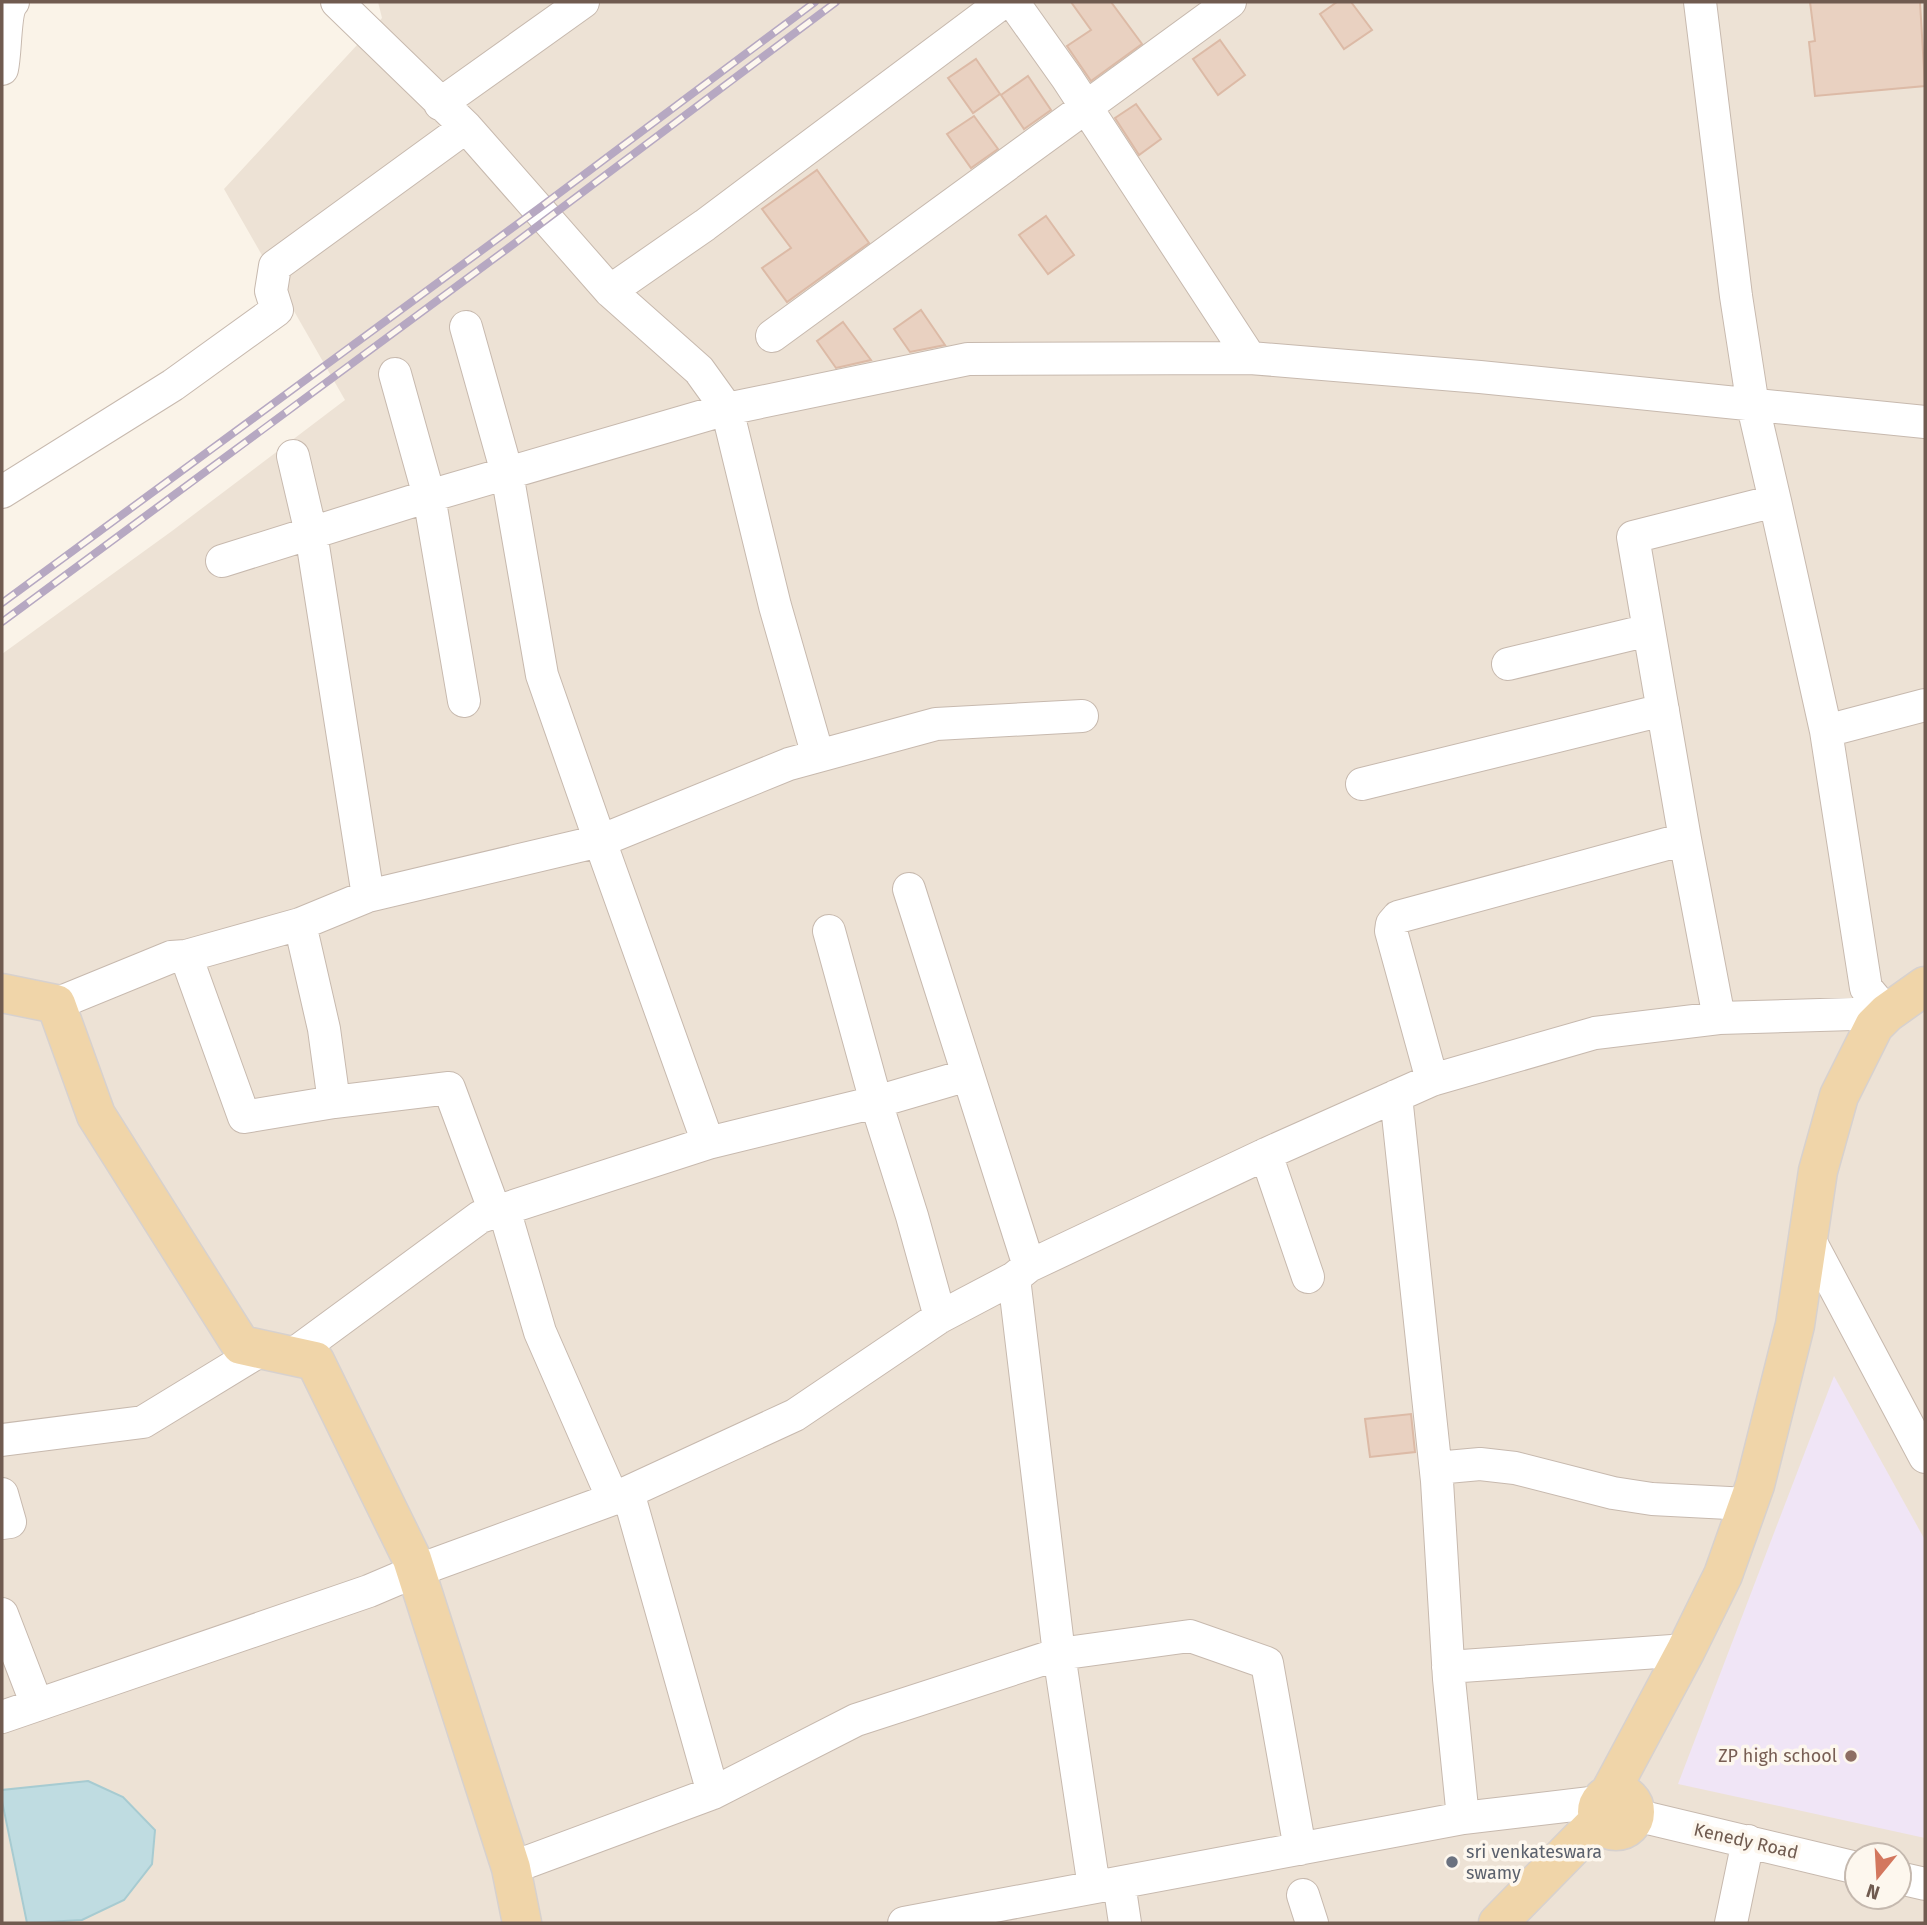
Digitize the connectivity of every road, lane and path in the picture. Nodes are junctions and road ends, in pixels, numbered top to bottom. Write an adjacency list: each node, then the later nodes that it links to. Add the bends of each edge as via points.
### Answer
1 (13, 2): 8 (street, via 8,8)
2 (337, 2): 9 (street)
3 (581, 2): 9 (street)
4 (1003, 2): 12 (street)
5 (1013, 2): 10 (street)
6 (1230, 2): 10 (street)
7 (1700, 2): 17 (street)
8 (3, 55)
9 (440, 104): 11 (street)
10 (1086, 107): 14 (street); 15 (street)
11 (466, 127): 12 (street); 22 (street, via 275,266 271,291 277,310 173,385)
12 (610, 291): 18 (street, via 699,370)
13 (466, 327): 21 (street)
14 (772, 336)
15 (1250, 358): 17 (street); 18 (street, via 968,359)
16 (395, 374): 23 (street)
17 (1754, 406): 19 (street); 24 (street)
18 (727, 409): 21 (street); 34 (street, via 775,606)
19 (1925, 423)
20 (293, 456): 25 (street)
21 (507, 473): 23 (street); 37 (street, via 542,675)
22 (2, 492)
23 (429, 496): 25 (street); 29 (street)
24 (1775, 500): 27 (street, via 1633,537); 33 (street)
25 (311, 533): 26 (street); 39 (street)
26 (222, 561)
27 (1649, 631): 28 (street); 31 (street)
28 (1508, 664)
29 (464, 701)
30 (1925, 705): 33 (street)
31 (1663, 710): 35 (street); 36 (street)
32 (1082, 716): 34 (street, via 936,724)
33 (1826, 731): 46 (street, via 1866,988)
34 (818, 756): 37 (street)
35 (1362, 784)
36 (1685, 839): 47 (street); 49 (street, via 1398,917 1391,931)
37 (600, 841): 39 (street); 53 (street)
38 (909, 888): 48 (street)
39 (368, 897): 40 (street)
40 (300, 924): 42 (street); 51 (street, via 324,1030)
41 (829, 931): 52 (street)
42 (186, 956): 45 (street, via 171,957); 51 (street, via 244,1117)
43 (1925, 986): 46 (main road)
44 (2, 993): 45 (main road)
45 (56, 1004): 60 (main road, via 96,1115 241,1345)
46 (1887, 1013): 47 (street); 56 (main road, via 1864,1043 1839,1096 1818,1171)
47 (1719, 1018): 49 (street, via 1595,1032)
48 (968, 1075): 52 (street); 57 (street)
49 (1432, 1080): 50 (street)
50 (1396, 1096): 54 (street); 63 (street)
51 (334, 1102): 55 (street, via 449,1088)
52 (876, 1102): 53 (street); 59 (street)
53 (708, 1143): 55 (street)
54 (1266, 1154): 57 (street); 58 (street)
55 (499, 1210): 60 (street, via 480,1217); 65 (street, via 540,1332)
56 (1808, 1237): 62 (street); 66 (main road, via 1795,1325)
57 (1021, 1272): 59 (street); 71 (street)
58 (1308, 1277)
59 (940, 1317): 65 (street, via 795,1415)
60 (276, 1353): 61 (street, via 143,1422); 68 (main road, via 315,1361)
61 (2, 1440)
62 (1925, 1457)
63 (1436, 1468): 66 (street, via 1503,1466 1613,1493); 72 (street)
64 (2, 1494): 67 (street, via 10,1522)
65 (620, 1495): 68 (street); 75 (street)
66 (1748, 1504): 70 (main road, via 1723,1575)
67 (2, 1523)
68 (416, 1571): 73 (street); 81 (main road)
69 (2, 1614): 73 (street)
70 (1686, 1650): 72 (street); 76 (main road)
71 (1059, 1654): 75 (street, via 856,1720); 79 (street, via 1190,1636 1268,1663); 82 (street)
72 (1448, 1667): 77 (street)
73 (37, 1705): 74 (street)
74 (2, 1717)
75 (713, 1793): 81 (street)
76 (1611, 1813): 77 (street, Kenedy Road); 78 (street, Kenedy Road); 86 (main road); 87 (main road)
77 (1463, 1818): 79 (street, Kenedy Road)
78 (1748, 1841): 80 (street, Kenedy Road); 88 (street)
79 (1300, 1849): 82 (street, Kenedy Road)
80 (1843, 1865)
81 (511, 1868): 84 (main road)
82 (1107, 1885): 83 (street, Kenedy Road); 85 (street)
83 (916, 1922)
84 (522, 1923)
85 (1125, 1923)
86 (1498, 1923)
87 (1523, 1923)
88 (1731, 1923)

